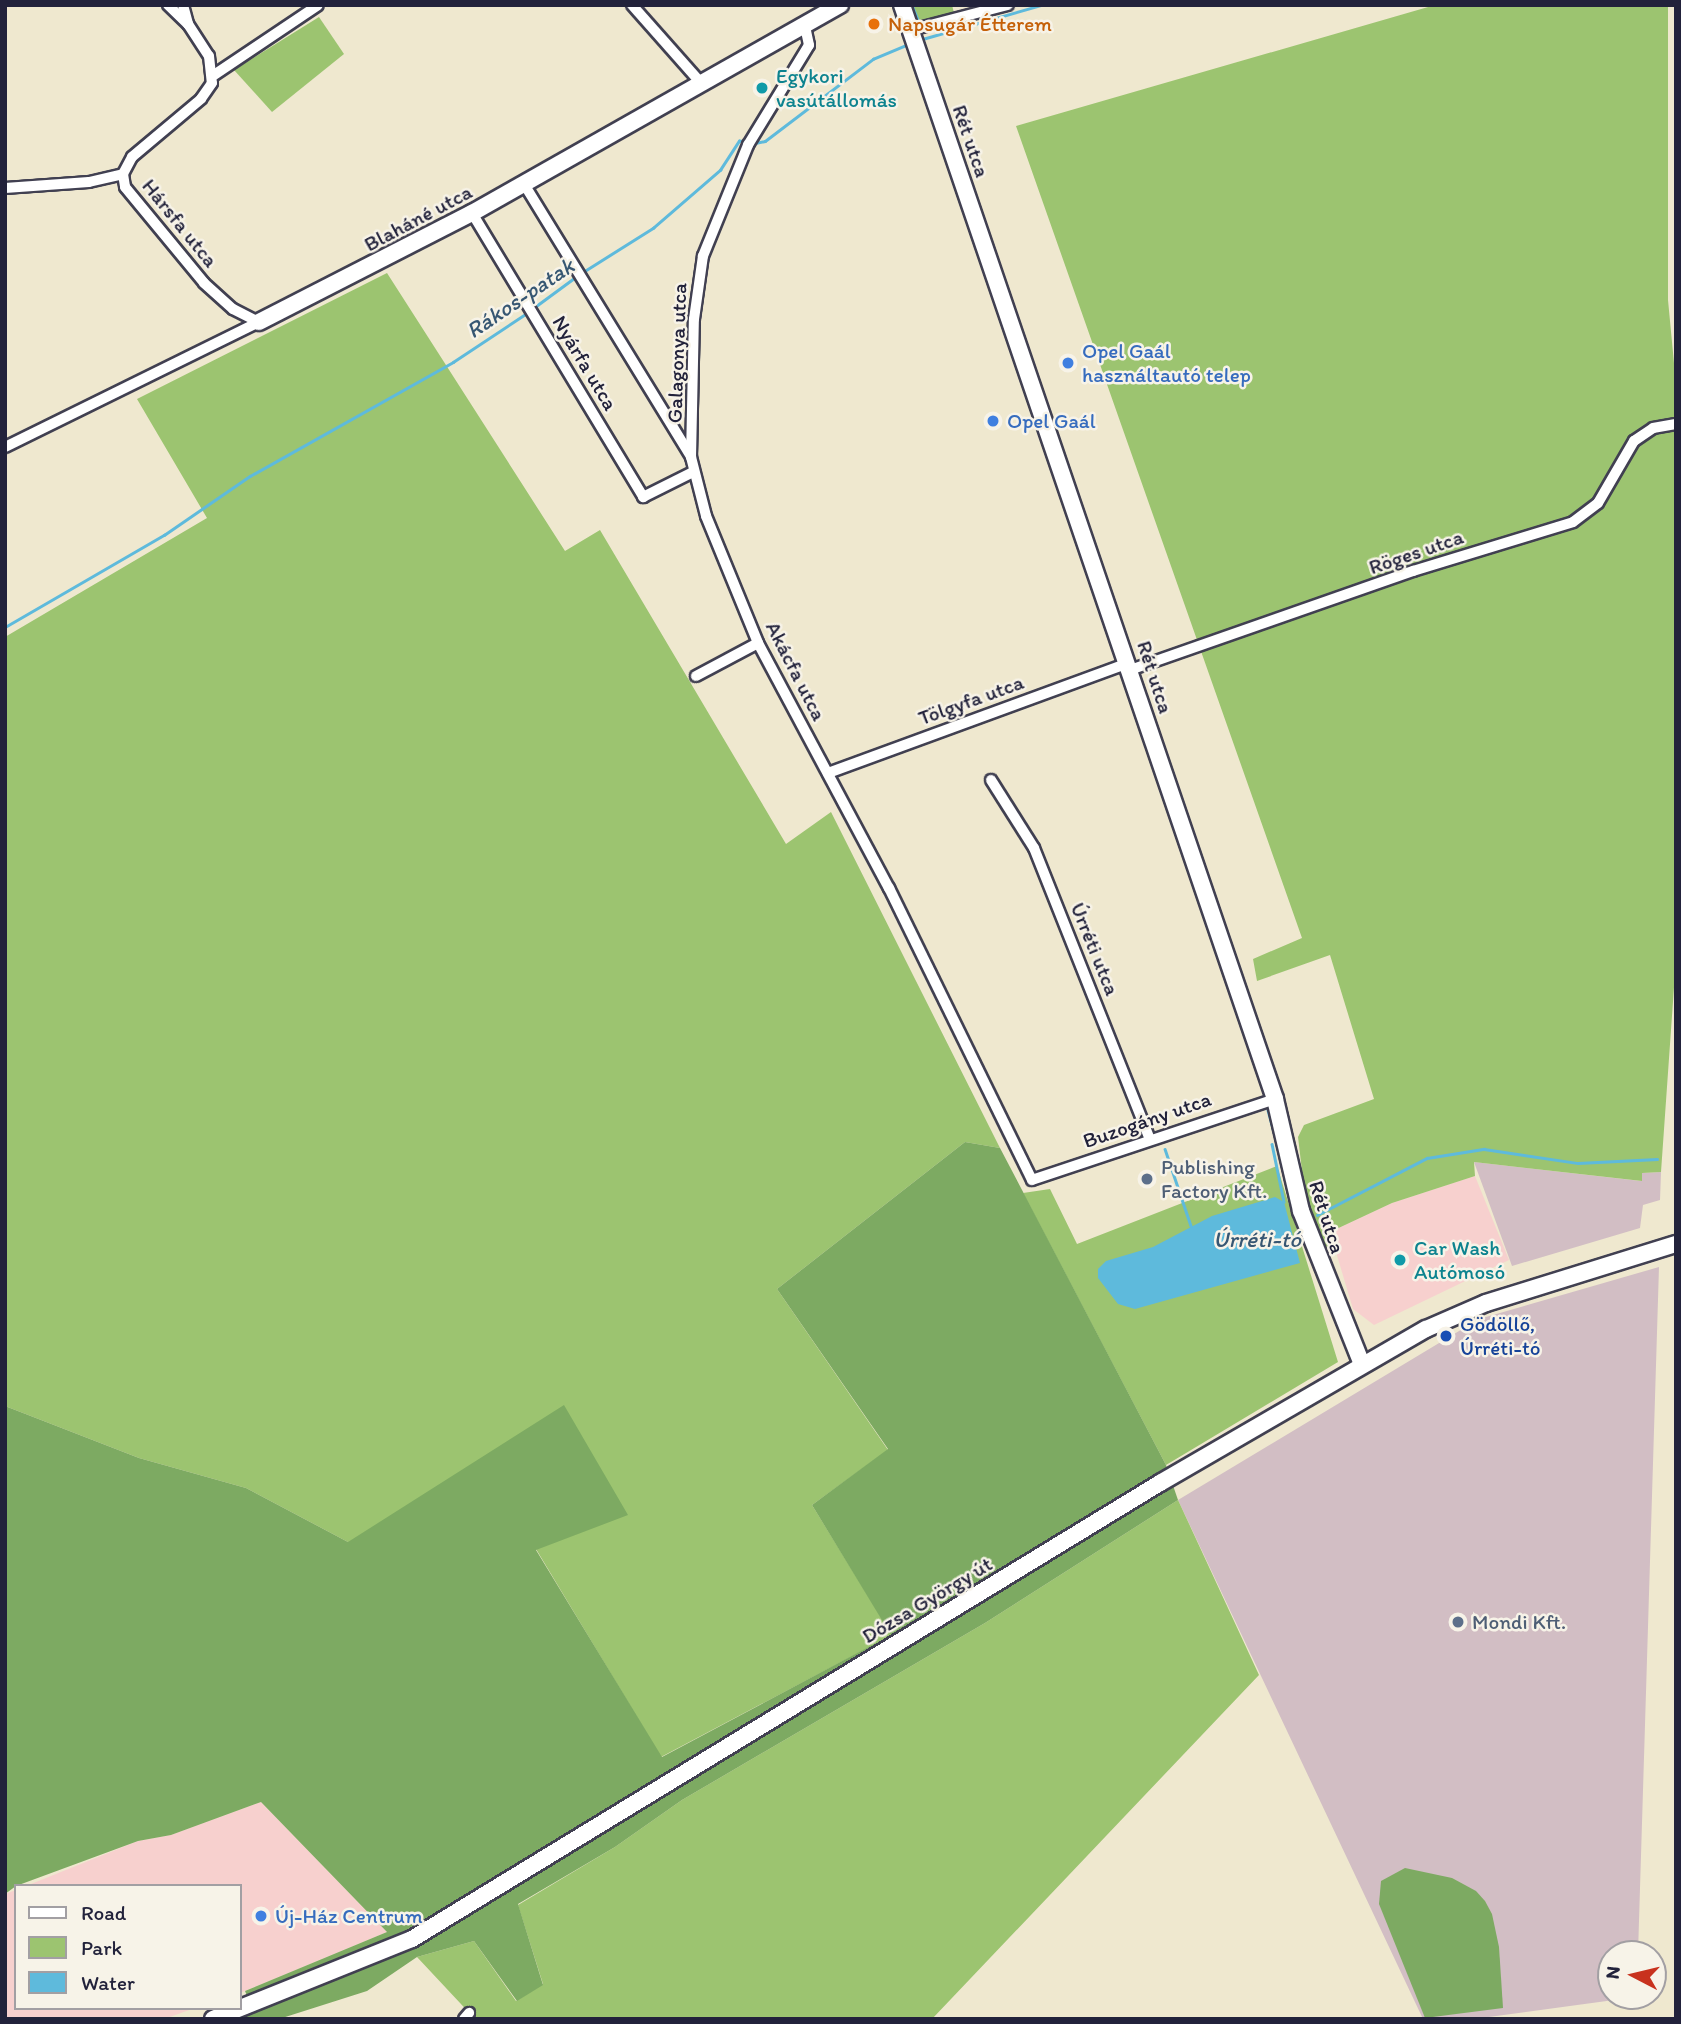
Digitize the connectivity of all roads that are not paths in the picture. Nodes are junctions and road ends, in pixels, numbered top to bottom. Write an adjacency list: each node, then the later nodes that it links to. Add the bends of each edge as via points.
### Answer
1 (168, 5): 8 (street)
2 (183, 5): 8 (street)
3 (318, 5): 11 (street)
4 (632, 5): 12 (street)
5 (840, 5): 9 (street, Blaháné utca)
6 (902, 5): 10 (street, Rét utca)
7 (1008, 5): 10 (street)
8 (188, 24): 11 (street, via 209,56)
9 (804, 26): 12 (street, Blaháné utca); 20 (street, Galagonya utca, via 809,45 751,141 717,213 700,269)
10 (913, 37): 23 (street, Rét utca)
11 (214, 75): 13 (street, Hársfa utca, via 201,99 132,157)
12 (702, 83): 14 (street, Blaháné utca)
13 (123, 174): 15 (street, via 89,182); 17 (street, Hársfa utca, via 136,206 182,260 233,309)
14 (524, 184): 16 (street, Blaháné utca); 20 (street, Akácfa utca)
15 (5, 188)
16 (472, 213): 17 (street, Blaháné utca); 21 (street, Nyárfa utca, via 643,497)
17 (259, 322): 19 (street, Blaháné utca)
18 (1676, 424): 23 (street, Röges utca, via 1646,431 1634,441 1598,503 1573,522)
19 (5, 447)
20 (691, 457): 21 (street, Akácfa utca)
21 (694, 472): 22 (street, Akácfa utca, via 726,569)
22 (758, 643): 24 (street); 25 (street, Akácfa utca)
23 (1129, 666): 25 (street, Tölgyfa utca); 27 (street, Rét utca)
24 (696, 676)
25 (828, 773): 29 (street, Akácfa utca)
26 (991, 780): 28 (street, Úrréti utca, via 1034,848)
27 (1275, 1099): 28 (street, Buzogány utca); 31 (street, Rét utca, via 1301,1211)
28 (1150, 1139): 29 (street, Buzogány utca)
29 (1032, 1180)
30 (1676, 1244): 31 (street, Dózsa György út, via 1486,1303)
31 (1362, 1364): 32 (street, Dózsa György út, via 412,1939)
32 (242, 2007)
33 (234, 2010): 34 (street, Dózsa György út)
34 (212, 2019)

